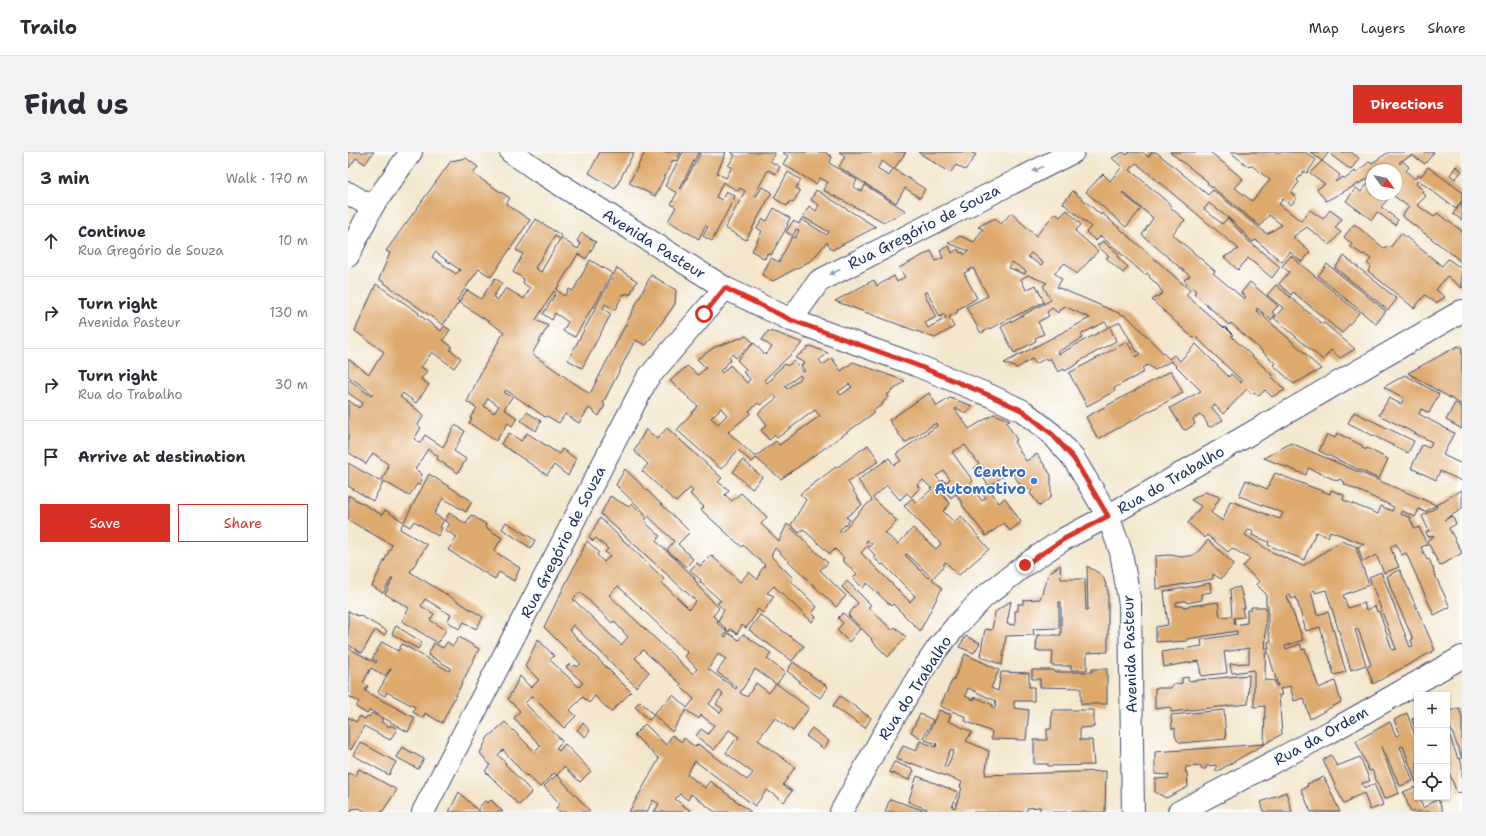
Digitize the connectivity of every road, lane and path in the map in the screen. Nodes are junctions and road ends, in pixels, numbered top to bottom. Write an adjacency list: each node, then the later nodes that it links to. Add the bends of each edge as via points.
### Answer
1 (411, 152): 5 (street)
2 (511, 152): 7 (street, Avenida Pasteur)
3 (1074, 152): 9 (street, Rua Gregório de Souza, one-way to 9, via 818,281)
4 (348, 193): 5 (street)
5 (372, 207): 6 (street)
6 (348, 256)
7 (725, 288): 9 (street, Avenida Pasteur); 12 (street, Rua Gregório de Souza, via 647,379)
8 (1462, 311): 10 (street, Rua do Trabalho)
9 (791, 320): 10 (street, Avenida Pasteur, via 916,365 1023,411 1052,434 1074,459)
10 (1108, 516): 13 (street, Rua do Trabalho, via 1064,539 1025,565 984,597 956,626 916,681); 14 (street, Avenida Pasteur, via 1121,552 1130,604)
11 (1462, 657): 15 (street, Rua da Ordem, via 1332,731)
12 (423, 812)
13 (841, 812)
14 (1133, 812)
15 (1179, 812)

